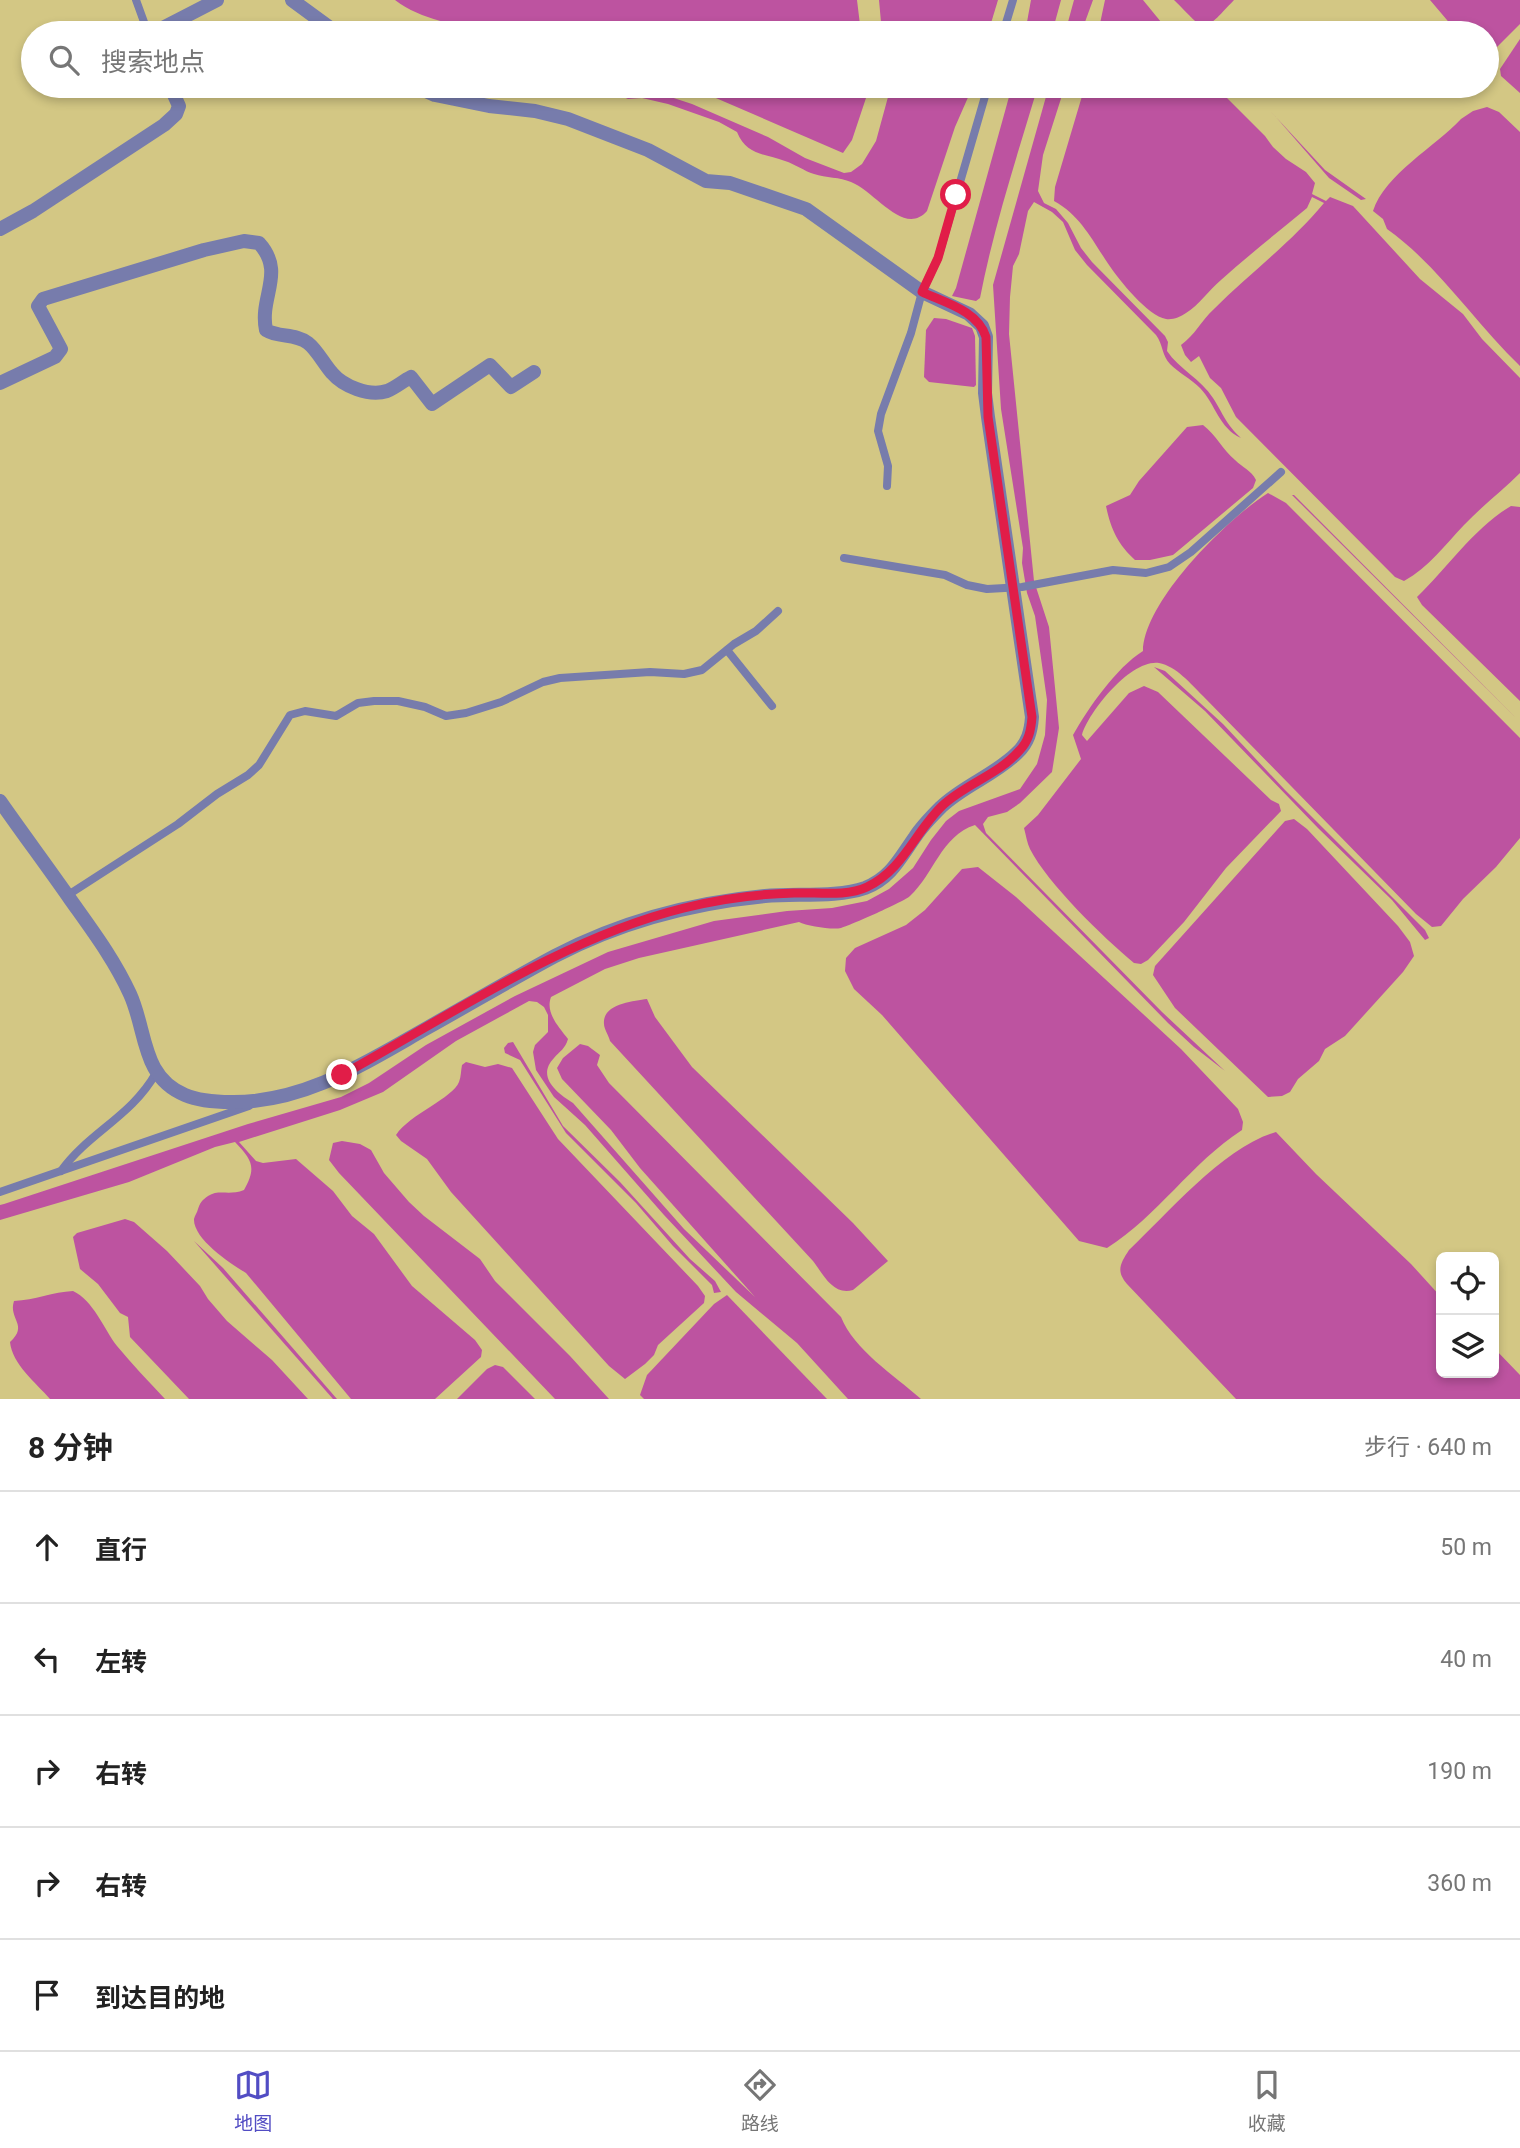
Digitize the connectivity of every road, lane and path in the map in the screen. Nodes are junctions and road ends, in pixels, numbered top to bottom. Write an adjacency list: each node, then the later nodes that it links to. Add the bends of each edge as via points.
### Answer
1 (136, 0): 5 (lane)
2 (217, 0): 6 (street)
3 (292, 0): 7 (street)
4 (1013, 0): 8 (lane)
5 (145, 21)
6 (174, 21)
7 (321, 21)
8 (1007, 21)
9 (175, 98): 12 (street, via 176,114 164,125)
10 (450, 98): 13 (street, via 568,119 648,150 706,181 743,187 806,209)
11 (985, 98): 13 (lane, via 938,258)
12 (0, 229)
13 (922, 292): 17 (lane, via 878,431 888,466); 19 (street, via 969,314 986,337 988,417)
14 (534, 372): 15 (street, via 511,387 490,365 432,404 411,377 386,391 355,389 334,376 308,343 266,330 272,263 259,243 244,241 43,299 38,306 61,349 55,357)
15 (0, 383)
16 (1281, 472): 19 (lane, via 1168,567 1146,573 1113,570)
17 (887, 486)
18 (844, 558): 19 (lane, via 945,575 986,589)
19 (1017, 588): 26 (street, via 1032,717 1027,741 1001,766 942,806 894,869 879,880 848,892 732,899 617,928 558,954 342,1075)
20 (778, 611): 21 (lane)
21 (727, 650): 22 (lane); 24 (lane, via 702,670 560,678 467,713 446,716 398,701 374,701 358,703 335,716 305,711 290,715 248,775)
22 (772, 706)
23 (0, 801): 24 (street)
24 (68, 895): 25 (street, via 111,956 132,998)
25 (156, 1073): 26 (street, via 184,1095 211,1102); 27 (lane, via 131,1107 85,1143)
26 (257, 1102): 27 (lane)
27 (61, 1171): 28 (lane)
28 (0, 1192)

